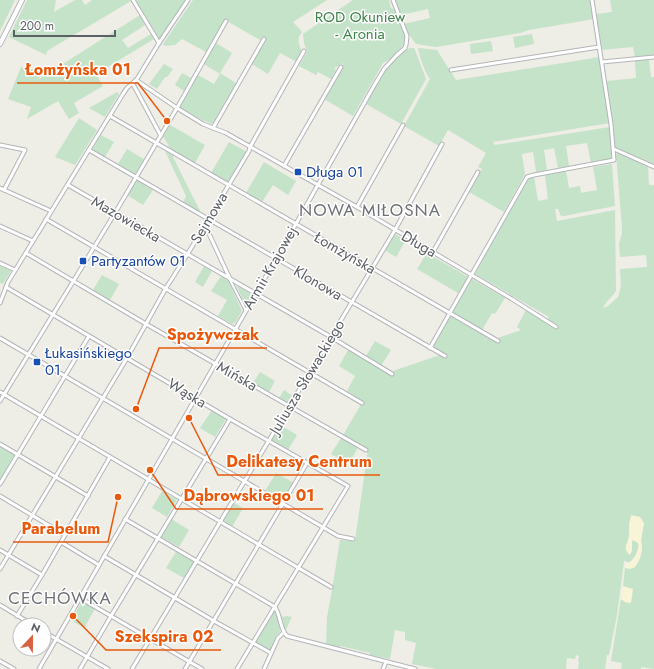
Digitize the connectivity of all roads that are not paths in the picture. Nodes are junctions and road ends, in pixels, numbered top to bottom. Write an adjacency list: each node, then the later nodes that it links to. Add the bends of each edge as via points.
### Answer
1 (22, 0): 9 (main road)
2 (133, 0): 8 (street)
3 (188, 0): 8 (street)
4 (393, 0): 35 (street, Armii Krajowej, via 407,36 405,48 384,69)
5 (592, 0): 10 (street)
6 (226, 21): 18 (street)
7 (264, 40): 21 (street)
8 (159, 43): 16 (street)
9 (0, 44)
10 (599, 47): 13 (street); 15 (street)
11 (304, 50): 26 (street, Sejmowa)
12 (654, 57): 13 (street)
13 (602, 62): 28 (street)
14 (341, 67): 29 (street)
15 (451, 70)
16 (136, 80): 17 (street); 18 (street, Długa)
17 (132, 84): 19 (street, via 125,90); 22 (street)
18 (177, 108): 21 (street, Długa); 22 (street)
19 (110, 116): 23 (street, Łomżyńska); 27 (street)
20 (403, 125): 37 (street)
21 (214, 128): 26 (street, Długa)
22 (160, 136): 23 (street)
23 (156, 143): 32 (street); 34 (street, Łomżyńska)
24 (442, 144): 45 (street, Juliusza Słowackiego)
25 (0, 145): 36 (street, via 25,150)
26 (250, 147): 29 (street, Długa); 34 (street, Sejmowa)
27 (89, 150): 32 (street, Klonowa); 33 (street)
28 (614, 150): 30 (street); 55 (street, via 614,160 527,177)
29 (284, 166): 35 (street, Długa)
30 (654, 167)
31 (478, 172): 48 (street)
32 (136, 177): 39 (street); 41 (street, Klonowa)
33 (68, 185): 38 (street); 39 (street, Mazowiecka)
34 (229, 185): 41 (street, Sejmowa); 42 (street, Łomżyńska)
35 (318, 186): 37 (street, Długa); 42 (street, Armii Krajowej)
36 (2, 189): 38 (street)
37 (357, 208): 45 (street, Długa)
38 (51, 211): 40 (street)
39 (116, 212): 47 (street); 50 (street, Mazowiecka)
40 (46, 219): 46 (street); 47 (street)
41 (208, 220): 43 (street, Sejmowa); 51 (street, Klonowa)
42 (296, 224): 51 (street, Armii Krajowej); 53 (street, Łomżyńska)
43 (205, 225): 50 (street, Sejmowa); 56 (street)
44 (0, 226): 46 (street)
45 (395, 230): 48 (street, Długa); 53 (street, Juliusza Słowackiego)
46 (33, 241): 49 (street)
47 (94, 247): 57 (street); 59 (street)
48 (433, 252): 55 (street, Długa)
49 (26, 253): 54 (street); 57 (street, Mińska)
50 (187, 255): 56 (street, Mazowiecka); 59 (street, Sejmowa)
51 (276, 259): 60 (street, Armii Krajowej); 62 (street, Klonowa)
52 (0, 263): 54 (street)
53 (372, 268): 62 (street, Juliusza Słowackiego); 64 (street, Łomżyńska)
54 (15, 270): 58 (street)
55 (472, 275): 64 (street); 67 (street, Długa)
56 (230, 279): 60 (street, Mazowiecka); 63 (street)
57 (74, 281): 65 (street); 66 (street, Mińska)
58 (6, 287): 61 (street); 65 (street, Wąska)
59 (166, 288): 66 (street, Sejmowa); 68 (street)
60 (256, 294): 63 (street, Armii Krajowej); 70 (street, Mazowiecka)
61 (0, 302)
62 (352, 302): 70 (street, Juliusza Słowackiego); 73 (street, Klonowa)
63 (246, 311): 68 (street, Armii Krajowej)
64 (449, 314): 72 (street, Łomżyńska); 73 (street)
65 (53, 315): 69 (street, Wąska); 74 (street)
66 (146, 324): 76 (street, Sejmowa); 77 (street, Mińska)
67 (556, 327)
68 (236, 328): 77 (street, Armii Krajowej); 78 (street)
69 (89, 336): 76 (street, Wąska); 80 (street)
70 (331, 337): 78 (street, Juliusza Słowackiego); 79 (street, Mazowiecka)
71 (0, 338): 74 (street)
72 (498, 341)
73 (430, 348): 75 (street, Klonowa)
74 (29, 354): 80 (street); 82 (street)
75 (445, 356)
76 (127, 358): 83 (street, Sejmowa); 84 (street, Wąska)
77 (216, 363): 84 (street, Armii Krajowej); 87 (street, Mińska)
78 (310, 372): 86 (street); 87 (street, Juliusza Słowackiego)
79 (392, 374)
80 (65, 376): 83 (street); 88 (street)
81 (0, 392): 82 (street)
82 (4, 395): 85 (street); 88 (street)
83 (102, 398): 90 (street, Sejmowa); 91 (street)
84 (195, 398): 89 (street, Wąska); 91 (street, Armii Krajowej)
85 (0, 401)
86 (362, 403)
87 (290, 406): 92 (street, Juliusza Słowackiego); 94 (street, Mińska)
88 (41, 416): 90 (street); 95 (street)
89 (230, 419): 92 (street, Wąska); 97 (street)
90 (79, 439): 96 (street); 99 (street, Sejmowa)
91 (171, 439): 97 (street); 100 (street, Armii Krajowej)
92 (269, 442): 98 (street, Wąska); 101 (street, Juliusza Słowackiego)
93 (0, 444): 95 (street)
94 (366, 450)
95 (17, 454): 99 (street); 102 (street)
96 (110, 457): 100 (street); 104 (street)
97 (206, 458): 101 (street); 105 (street)
98 (307, 463): 106 (street); 110 (street, Wąska, via 348,486)
99 (56, 477): 104 (street); 107 (street, Sejmowa)
100 (148, 480): 105 (street); 108 (street, Armii Krajowej)
101 (245, 481): 106 (street); 109 (street, Juliusza Słowackiego)
102 (0, 484)
103 (0, 496): 107 (street)
104 (88, 496): 111 (street)
105 (181, 499): 109 (street); 112 (street)
106 (283, 504): 110 (street); 115 (street)
107 (32, 515): 111 (street); 117 (street, Sejmowa)
108 (125, 519): 112 (street); 118 (street, Armii Krajowej)
109 (220, 522): 115 (street); 119 (street, Juliusza Słowackiego)
110 (323, 527): 113 (street, via 338,536); 121 (street)
111 (65, 535): 114 (street)
112 (158, 538): 119 (street); 124 (street)
113 (353, 539)
114 (61, 542): 120 (street); 123 (street)
115 (259, 545): 121 (street); 125 (street)
116 (0, 550): 117 (street)
117 (8, 555): 122 (street, Sejmowa); 123 (street)
118 (104, 556): 120 (street, Armii Krajowej); 124 (street)
119 (197, 561): 125 (street); 128 (street, Juliusza Słowackiego)
120 (99, 565): 127 (street, Armii Krajowej)
121 (299, 568): 126 (street); 130 (street)
122 (0, 569)
123 (42, 575): 131 (street)
124 (136, 575): 128 (street); 132 (street)
125 (236, 584): 130 (street); 133 (street)
126 (331, 587)
127 (80, 598): 132 (street); 136 (street, Armii Krajowej)
128 (175, 598): 133 (street); 137 (street, Juliusza Słowackiego)
129 (0, 607): 131 (street)
130 (274, 608): 134 (street, via 278,612); 138 (street)
131 (17, 616)
132 (110, 616): 137 (street); 140 (street)
133 (214, 622): 138 (street); 142 (street)
134 (284, 632): 139 (street); 143 (street, via 287,636)
135 (52, 637): 136 (street)
136 (56, 639): 140 (street); 145 (street, Armii Krajowej)
137 (150, 639): 142 (street); 148 (street, Juliusza Słowackiego)
138 (253, 644): 139 (street); 151 (street)
139 (271, 653): 152 (street)
140 (87, 656): 146 (street); 147 (street)
141 (0, 661): 144 (street)
142 (190, 662): 149 (street); 150 (street)
143 (386, 662): 153 (street); 154 (street)
144 (14, 669)
145 (39, 669)
146 (80, 669)
147 (108, 669)
148 (132, 669)
149 (185, 669)
150 (202, 669)
151 (237, 669)
152 (264, 669)
153 (383, 669)
154 (415, 669)

